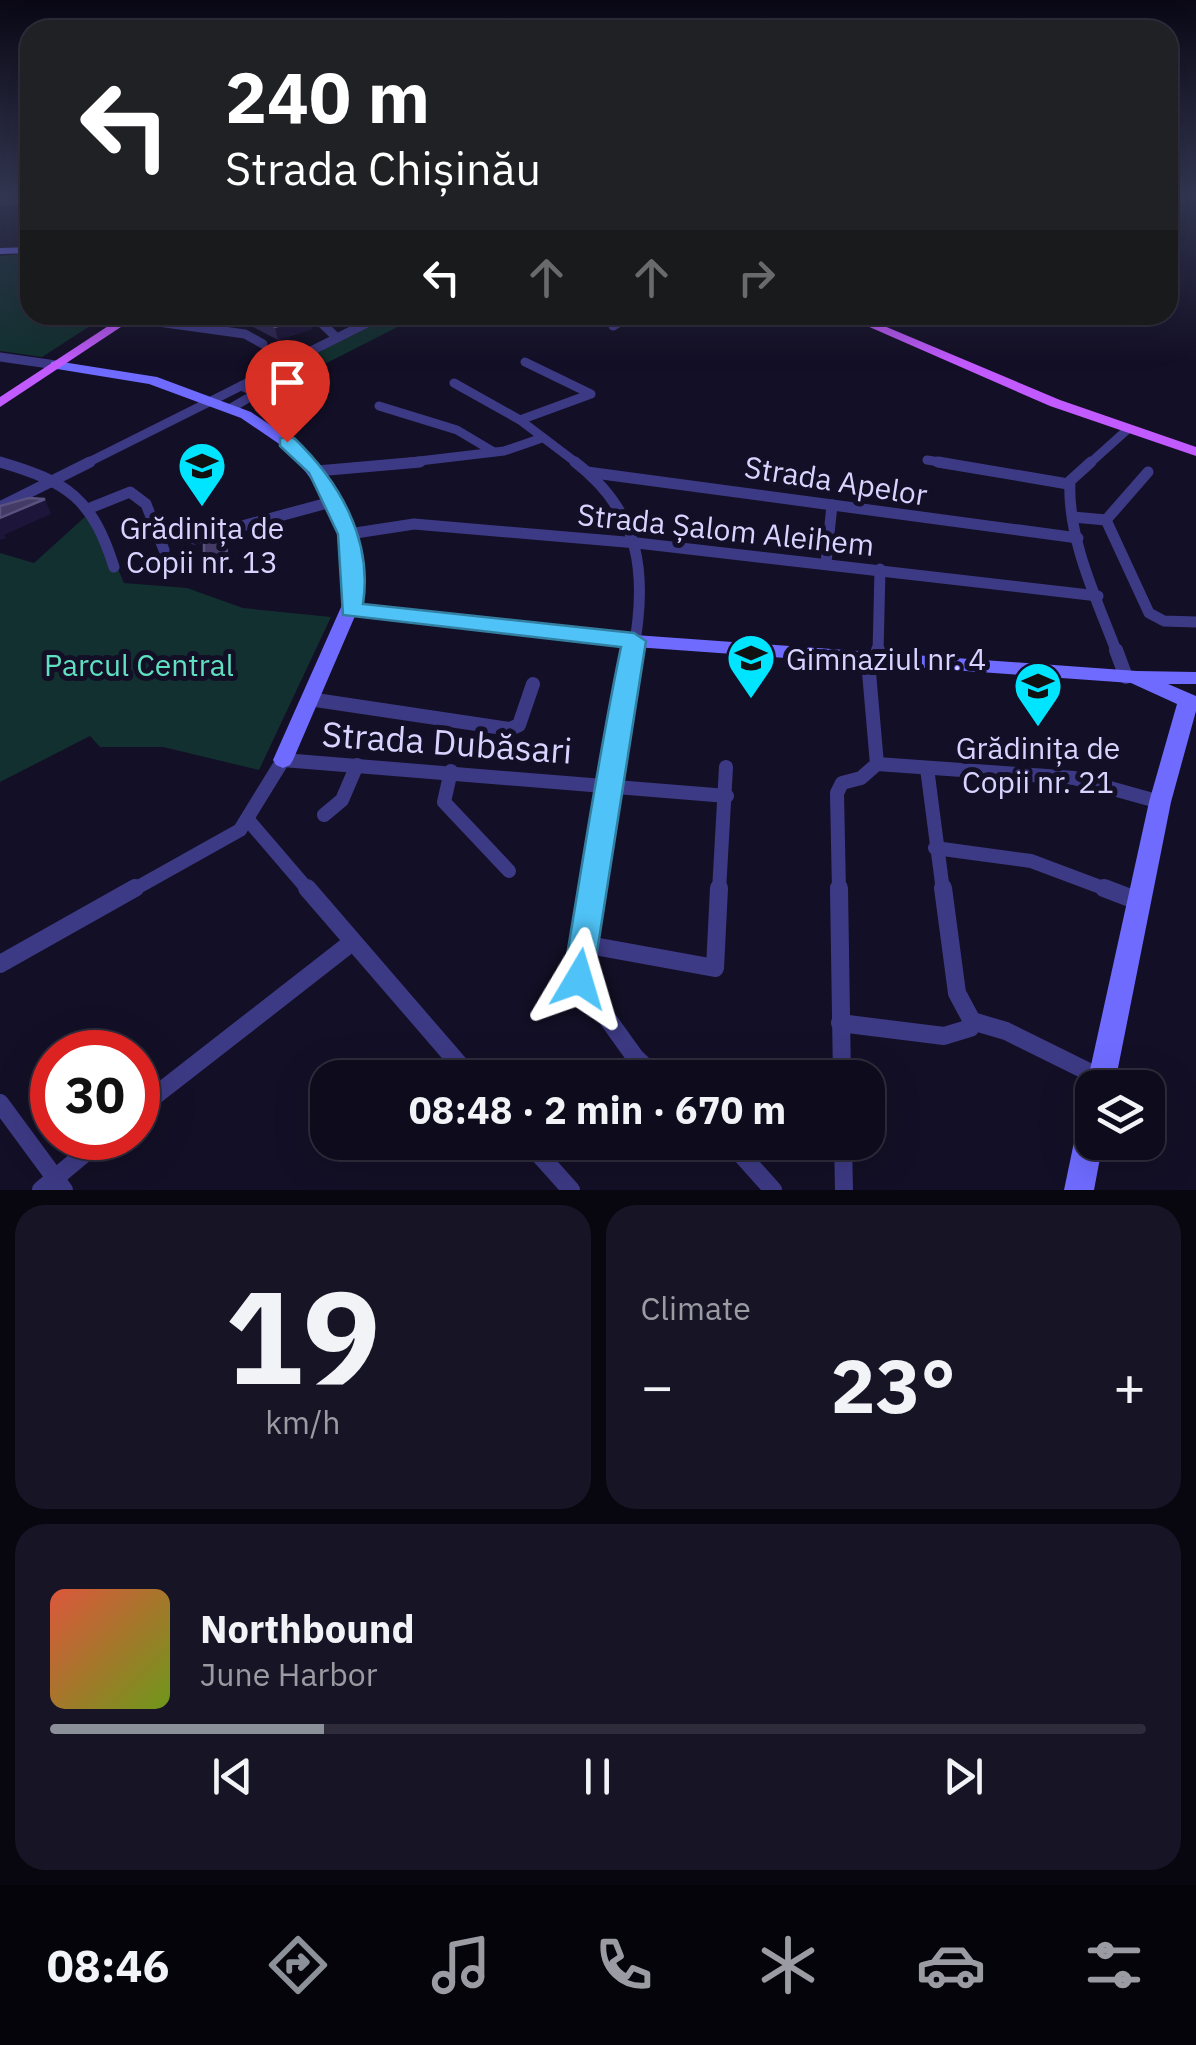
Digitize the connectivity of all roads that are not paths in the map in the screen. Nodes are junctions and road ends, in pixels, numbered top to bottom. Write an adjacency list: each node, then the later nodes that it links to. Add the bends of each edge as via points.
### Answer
1 (117, 325): 10 (main road)
2 (188, 325): 7 (street, via 246,334)
3 (323, 325): 6 (street)
4 (364, 325): 6 (street)
5 (871, 325): 17 (main road)
6 (337, 338): 12 (street)
7 (263, 344)
8 (0, 357): 10 (street)
9 (525, 362): 16 (street, via 591,394)
10 (56, 365): 13 (main road); 14 (street, via 152,380)
11 (454, 384): 16 (street)
12 (242, 386): 14 (street); 14 (street, via 257,393)
13 (0, 403)
14 (223, 405): 23 (street, via 276,433); 26 (street)
15 (378, 406): 19 (street, via 457,430)
16 (520, 420): 18 (street)
17 (1128, 429): 20 (main road); 27 (street)
18 (542, 438): 19 (street); 24 (street)
19 (494, 452): 23 (street)
20 (1196, 452)
21 (927, 460): 27 (street)
22 (0, 462): 26 (street)
23 (317, 471): 28 (street)
24 (586, 472): 29 (street, Strada Apelor); 37 (street, via 611,495)
25 (1148, 472): 33 (street)
26 (59, 479): 30 (street); 31 (street)
27 (1068, 484): 32 (street)
28 (336, 500): 34 (street); 36 (street)
29 (832, 505): 35 (street, Strada Apelor); 39 (street)
30 (0, 507)
31 (90, 508): 38 (street, via 130,492 146,504); 40 (street)
32 (1073, 517): 33 (street); 35 (street)
33 (1106, 520): 44 (street, via 1150,613 1164,621)
34 (349, 534): 37 (street, Strada Șalom Aleihem, via 414,524); 43 (street)
35 (1078, 538): 42 (street)
36 (194, 539)
37 (637, 543): 39 (street, Strada Șalom Aleihem); 45 (street)
38 (164, 550)
39 (826, 563): 41 (street, Strada Șalom Aleihem)
40 (114, 566)
41 (880, 569): 42 (street, Strada Șalom Aleihem); 46 (street)
42 (1098, 596): 47 (street)
43 (351, 610): 45 (street); 50 (street)
44 (1196, 622)
45 (634, 641): 46 (street); 57 (street)
46 (873, 661): 47 (street); 52 (street)
47 (1130, 677): 49 (street)
48 (534, 684): 50 (street, via 519,726 510,729)
49 (1193, 694): 59 (street)
50 (309, 699): 51 (street)
51 (283, 760): 53 (street, Strada Dubăsari); 61 (street)
52 (877, 764): 55 (street); 69 (street, via 838,792)
53 (358, 765): 56 (street, Strada Dubăsari); 60 (street, via 342,800)
54 (726, 767): 58 (street)
55 (927, 768): 59 (street, via 1074,778); 62 (street)
56 (450, 771): 57 (street, Strada Dubăsari); 63 (street, via 444,802)
57 (606, 784): 58 (street, Strada Dubăsari); 66 (street)
58 (727, 796): 66 (street, via 715,968)
59 (1160, 802): 64 (street)
60 (324, 815)
61 (249, 821): 65 (street); 67 (street)
62 (935, 848): 64 (street, via 1032,861); 68 (street, via 956,993)
63 (509, 871)
64 (1138, 901): 74 (street)
65 (351, 943): 70 (street); 75 (street)
66 (584, 944): 71 (street, via 581,986)
67 (0, 964)
68 (972, 1020): 69 (street, via 953,1036); 73 (street)
69 (840, 1023): 72 (street)
70 (455, 1060)
71 (642, 1060)
72 (841, 1060)
73 (1075, 1070)
74 (1104, 1070)
75 (160, 1092)
76 (0, 1103): 82 (street)
77 (80, 1160): 82 (street)
78 (544, 1160): 83 (street)
79 (746, 1160): 84 (street)
80 (843, 1160): 85 (street)
81 (1084, 1160): 86 (street)
82 (53, 1186)
83 (570, 1190)
84 (773, 1190)
85 (844, 1190)
86 (1078, 1190)

